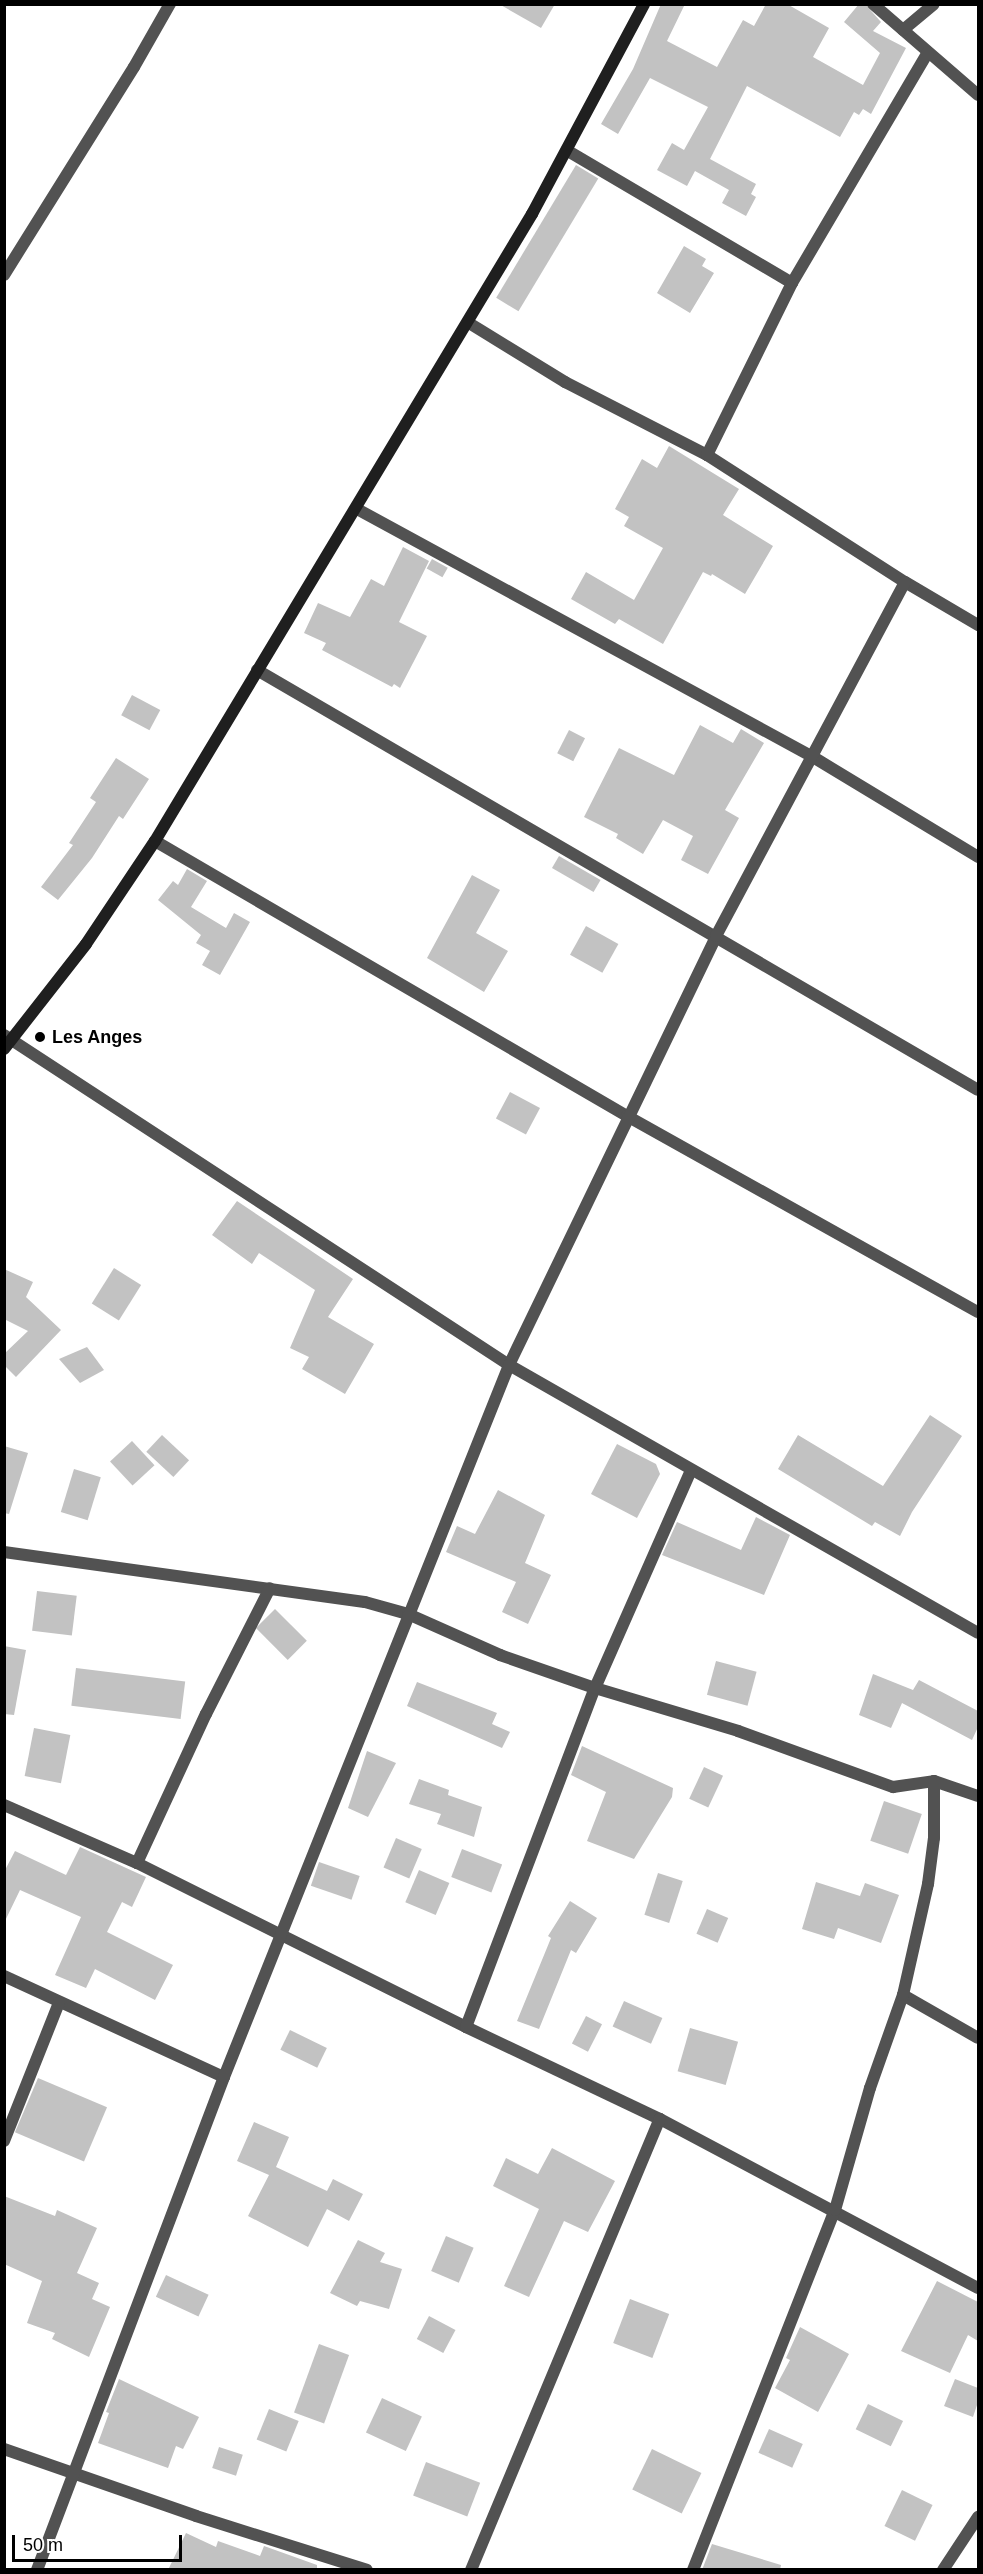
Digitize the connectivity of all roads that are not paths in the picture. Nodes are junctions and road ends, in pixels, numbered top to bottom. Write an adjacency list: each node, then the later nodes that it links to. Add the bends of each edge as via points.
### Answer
1 (170, 4): 9 (street)
2 (644, 4): 8 (street)
3 (873, 4): 5 (street)
4 (934, 4): 5 (street)
5 (903, 30): 6 (street)
6 (928, 52): 7 (street); 10 (street)
7 (978, 95)
8 (568, 151): 10 (street); 11 (street)
9 (4, 275)
10 (792, 283): 12 (street)
11 (469, 323): 12 (street, via 565,382); 13 (street)
12 (707, 454): 14 (street)
13 (357, 509): 16 (street); 17 (street)
14 (905, 582): 15 (street); 17 (street)
15 (978, 625)
16 (257, 670): 18 (street); 20 (street)
17 (813, 757): 19 (street); 20 (street)
18 (155, 841): 21 (street, via 87,944); 23 (street)
19 (978, 857)
20 (716, 936): 22 (street); 23 (street)
21 (7, 1041): 25 (street)
22 (978, 1090)
23 (627, 1116): 24 (street); 25 (street)
24 (978, 1312)
25 (509, 1365): 26 (street); 29 (street)
26 (691, 1470): 30 (street); 31 (street)
27 (4, 1552): 28 (street)
28 (270, 1588): 29 (street, via 365,1602); 35 (street)
29 (408, 1614): 31 (street, via 500,1655); 36 (street)
30 (978, 1633)
31 (595, 1688): 32 (street, via 738,1731 893,1787); 40 (street)
32 (934, 1781): 33 (street); 38 (street, via 934,1838 928,1884)
33 (978, 1796)
34 (4, 1805): 35 (street)
35 (137, 1863): 36 (street)
36 (282, 1935): 40 (street); 42 (street)
37 (4, 1976): 39 (street)
38 (903, 1995): 41 (street); 45 (street, via 870,2088)
39 (59, 2002): 42 (street); 44 (street)
40 (466, 2027): 43 (street)
41 (978, 2038)
42 (224, 2077): 48 (street)
43 (660, 2120): 45 (street); 52 (street)
44 (4, 2141)
45 (836, 2210): 46 (street); 53 (street)
46 (978, 2288)
47 (4, 2449): 48 (street)
48 (73, 2474): 50 (street); 51 (street)
49 (978, 2517): 54 (street)
50 (37, 2570)
51 (367, 2570)
52 (471, 2570)
53 (693, 2570)
54 (943, 2570)

